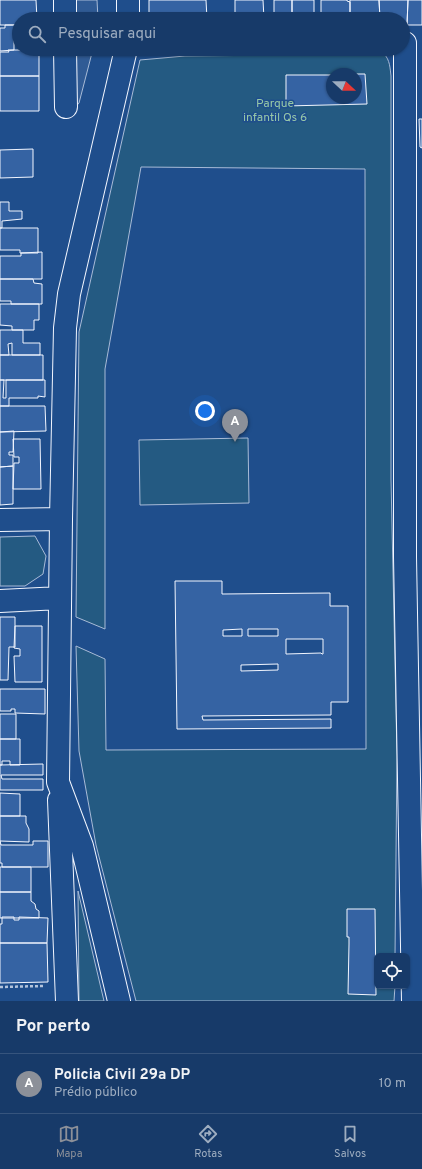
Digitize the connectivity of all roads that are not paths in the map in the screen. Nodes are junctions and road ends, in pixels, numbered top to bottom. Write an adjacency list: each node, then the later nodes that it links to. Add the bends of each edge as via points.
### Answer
1 (65, 0): 3 (street)
2 (128, 0): 4 (street)
3 (65, 12)
4 (128, 12)
5 (410, 43): 11 (street)
6 (65, 56): 8 (street)
7 (124, 56): 9 (street, via 69,294 65,328)
8 (66, 107)
9 (61, 519): 10 (street); 12 (street)
10 (0, 520)
11 (413, 557): 17 (street)
12 (60, 598): 13 (street); 14 (street)
13 (0, 601)
14 (58, 782): 15 (street); 16 (street, via 82,846)
15 (67, 993)
16 (119, 1001)
17 (413, 1001)

